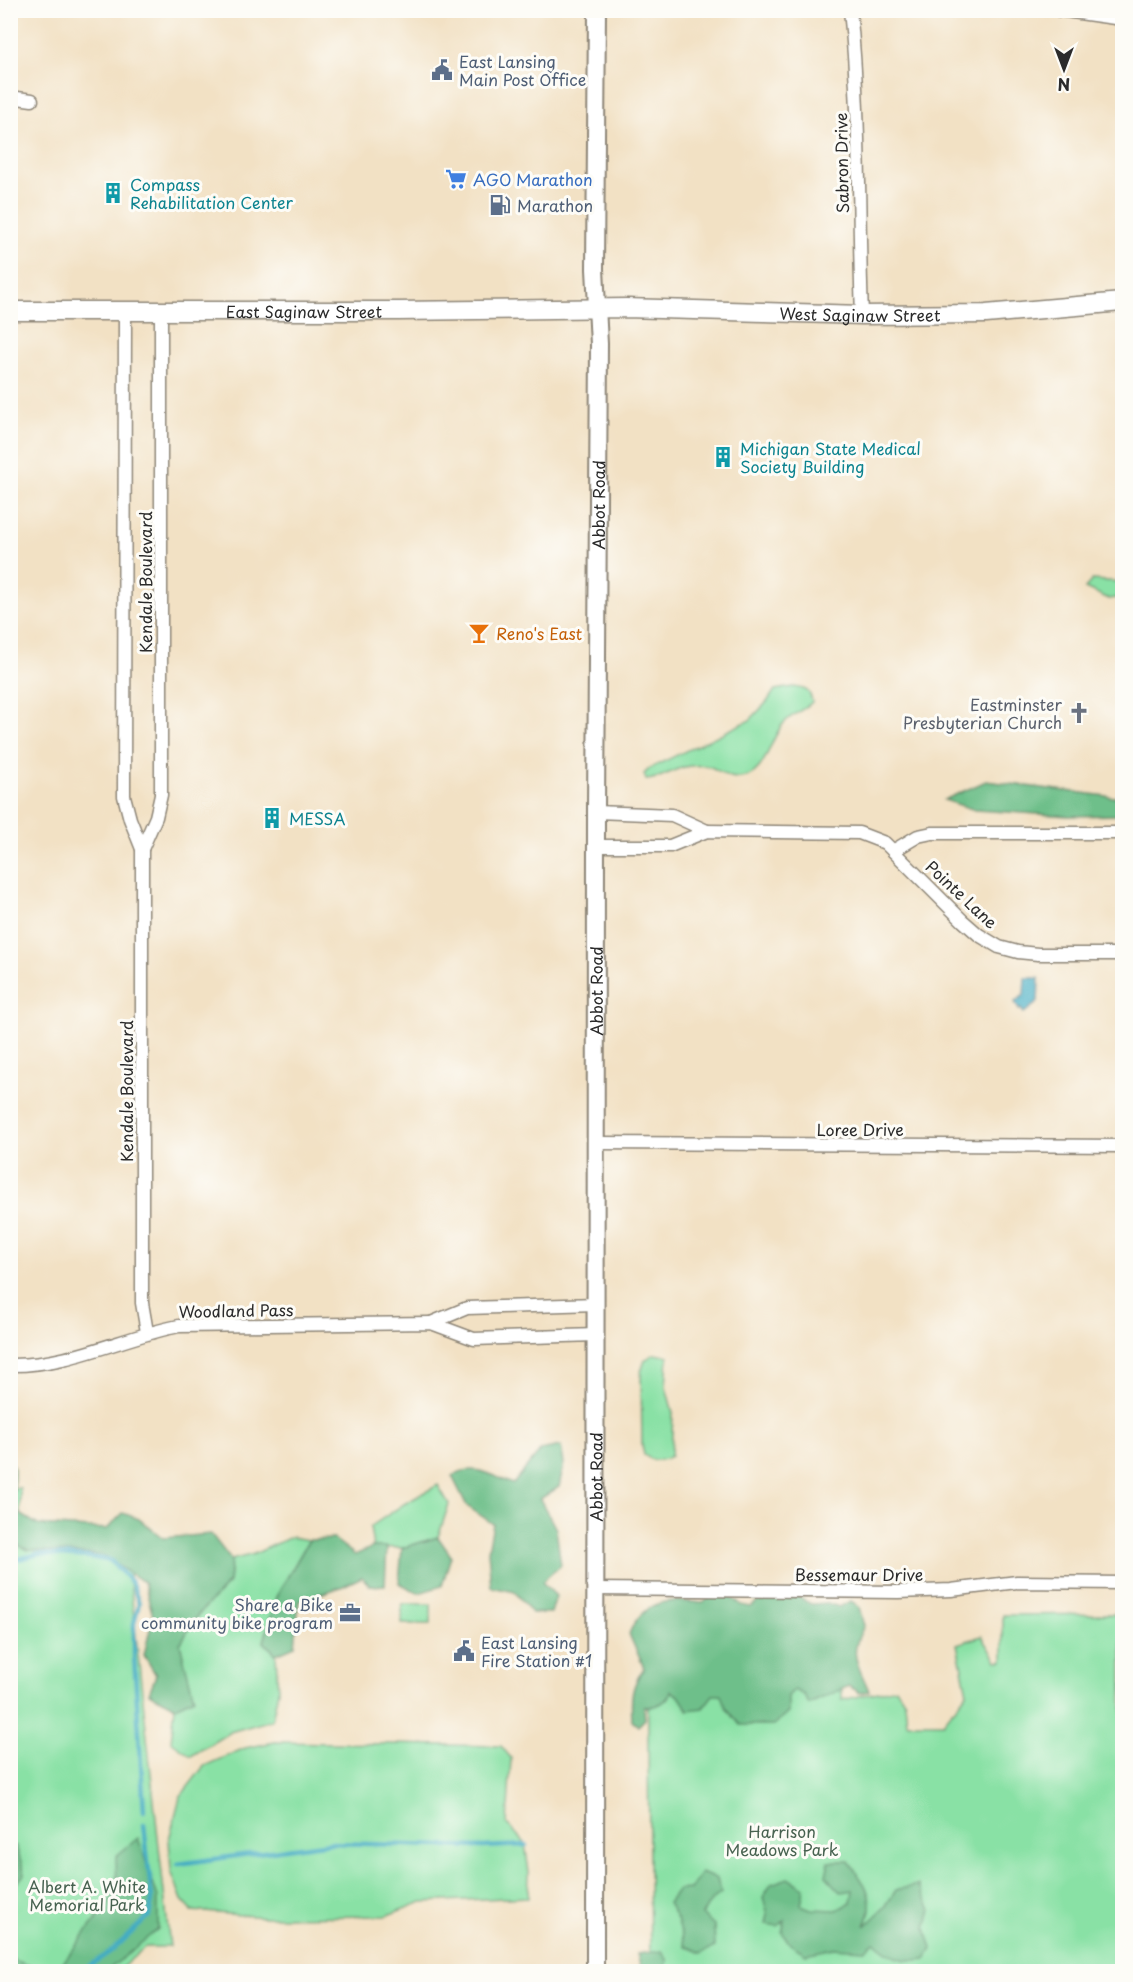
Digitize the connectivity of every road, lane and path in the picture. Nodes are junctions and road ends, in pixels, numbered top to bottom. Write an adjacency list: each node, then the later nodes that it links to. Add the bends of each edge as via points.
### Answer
1 (597, 10): 8 (main road, Abbot Road)
2 (850, 10): 12 (street, Sabron Drive)
3 (1058, 10): 4 (street)
4 (1122, 19)
5 (10, 97): 6 (street)
6 (32, 100)
7 (1122, 302): 12 (main road, West Saginaw Street, via 986,314)
8 (598, 309): 11 (main road, East Saginaw Street); 12 (main road, West Saginaw Street); 13 (main road, Abbot Road)
9 (10, 311): 10 (main road, East Saginaw Street)
10 (125, 312): 11 (main road, East Saginaw Street); 17 (street, Kendale Boulevard, via 124,796)
11 (161, 312): 17 (street, Kendale Boulevard, via 161,795)
12 (862, 315)
13 (596, 812): 14 (street, via 672,815); 16 (main road, Abbot Road)
14 (707, 831): 16 (street, via 670,846); 18 (street, Pointe Lane, via 859,833 879,840)
15 (1122, 833): 18 (street, Pointe Lane, via 932,833 918,836)
16 (596, 846): 20 (main road, Abbot Road)
17 (142, 849): 24 (street, Kendale Boulevard, via 141,1303)
18 (893, 851): 19 (street, Pointe Lane, via 979,935 999,947 1038,954)
19 (1122, 954)
20 (597, 1143): 21 (street, Loree Drive); 22 (main road, Abbot Road)
21 (1122, 1146)
22 (596, 1304): 23 (street, Woodland Pass, via 467,1308); 25 (main road, Abbot Road)
23 (431, 1323): 24 (street, Woodland Pass, via 179,1326); 25 (street, Woodland Pass, via 474,1339)
24 (147, 1332): 26 (street, Woodland Pass, via 62,1360)
25 (596, 1335): 28 (main road, Abbot Road)
26 (10, 1365)
27 (1122, 1583): 28 (street, Bessemaur Drive, via 1017,1582 898,1592)
28 (596, 1589): 29 (main road, Abbot Road)
29 (595, 1971)

